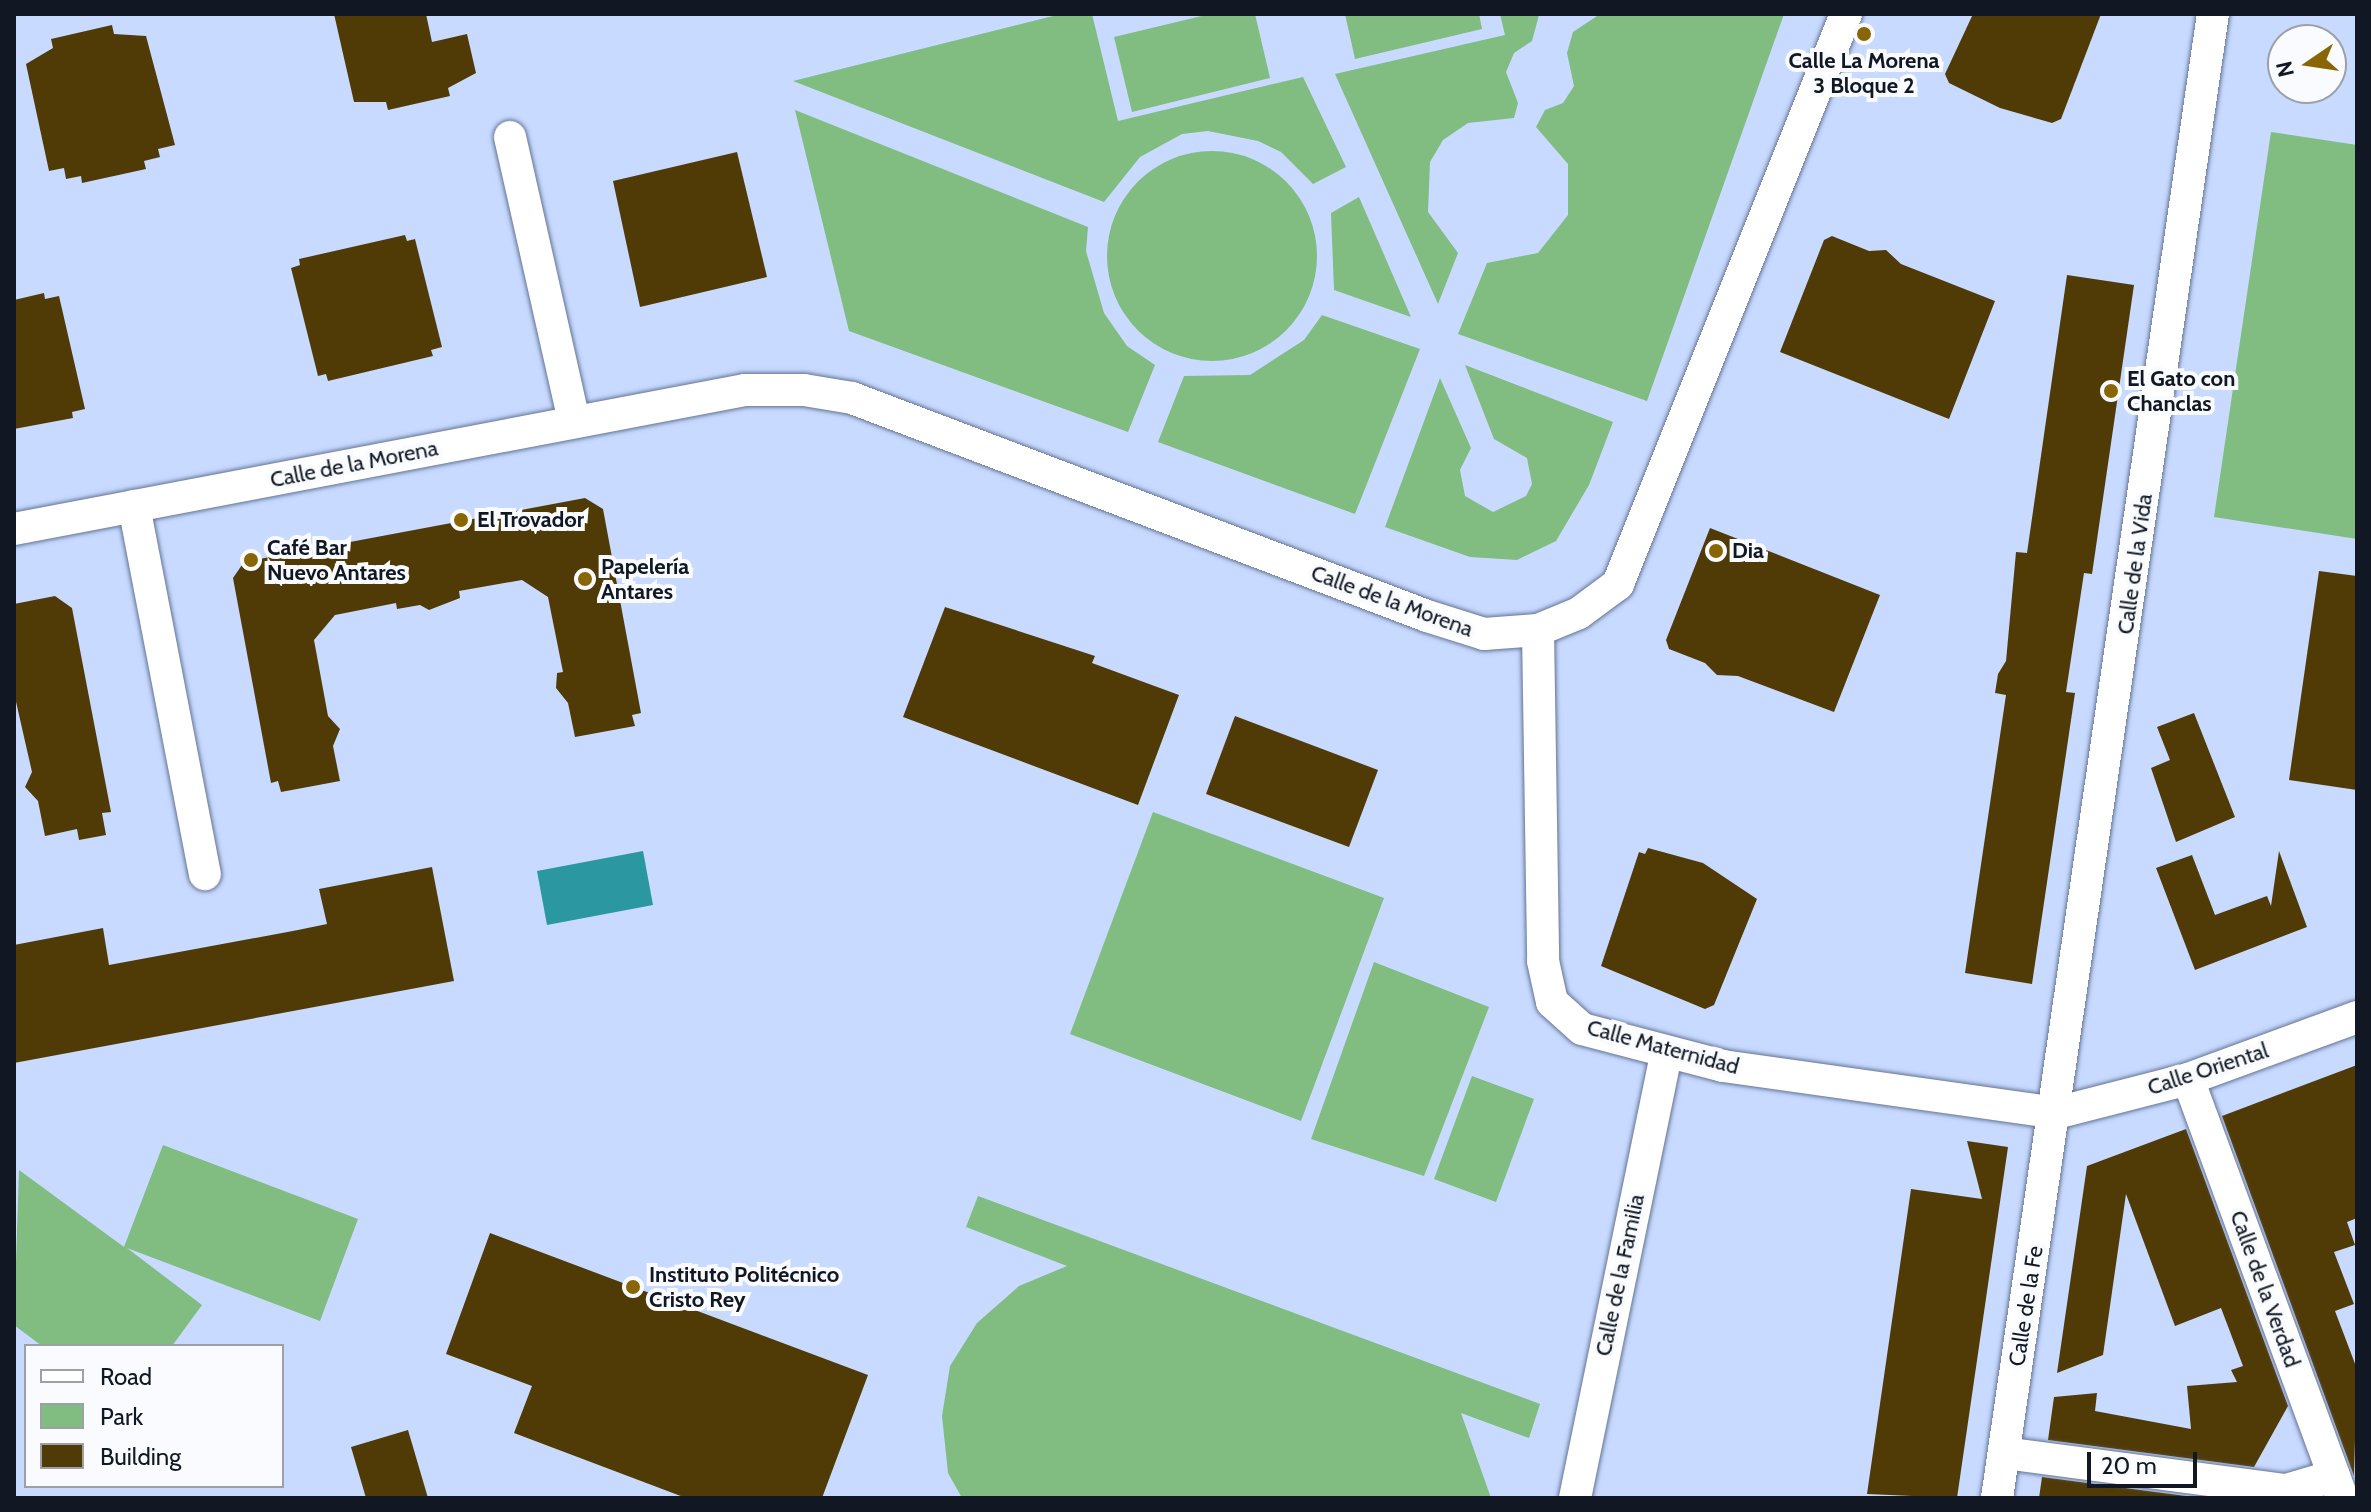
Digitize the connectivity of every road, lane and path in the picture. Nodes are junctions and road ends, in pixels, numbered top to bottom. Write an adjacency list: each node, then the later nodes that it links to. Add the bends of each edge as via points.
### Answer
1 (1846, 14): 7 (street, Calle de la Morena, via 1618,584 1579,613)
2 (2213, 14): 12 (street, Calle de la Vida)
3 (510, 137): 4 (street)
4 (574, 422): 5 (street, Calle de la Morena); 7 (street, Calle de la Morena, via 745,390 852,398 1427,616 1484,634)
5 (134, 506): 6 (street, Calle de la Morena); 8 (street)
6 (14, 529)
7 (1538, 630): 10 (street, Calle Maternidad, via 1543,961 1552,1002 1582,1029)
8 (205, 874)
9 (2357, 1017): 11 (street, Calle Oriental)
10 (1666, 1053): 12 (street, Calle Maternidad); 16 (street, Calle de la Familia)
11 (2188, 1079): 12 (street, Calle Oriental); 14 (street, Calle de la Verdad)
12 (2056, 1113): 13 (street, Calle de la Fe)
13 (2004, 1453): 15 (street); 17 (street, Calle de la Fe)
14 (2343, 1489): 15 (street)
15 (2286, 1494)
16 (1575, 1498)
17 (1997, 1498)

